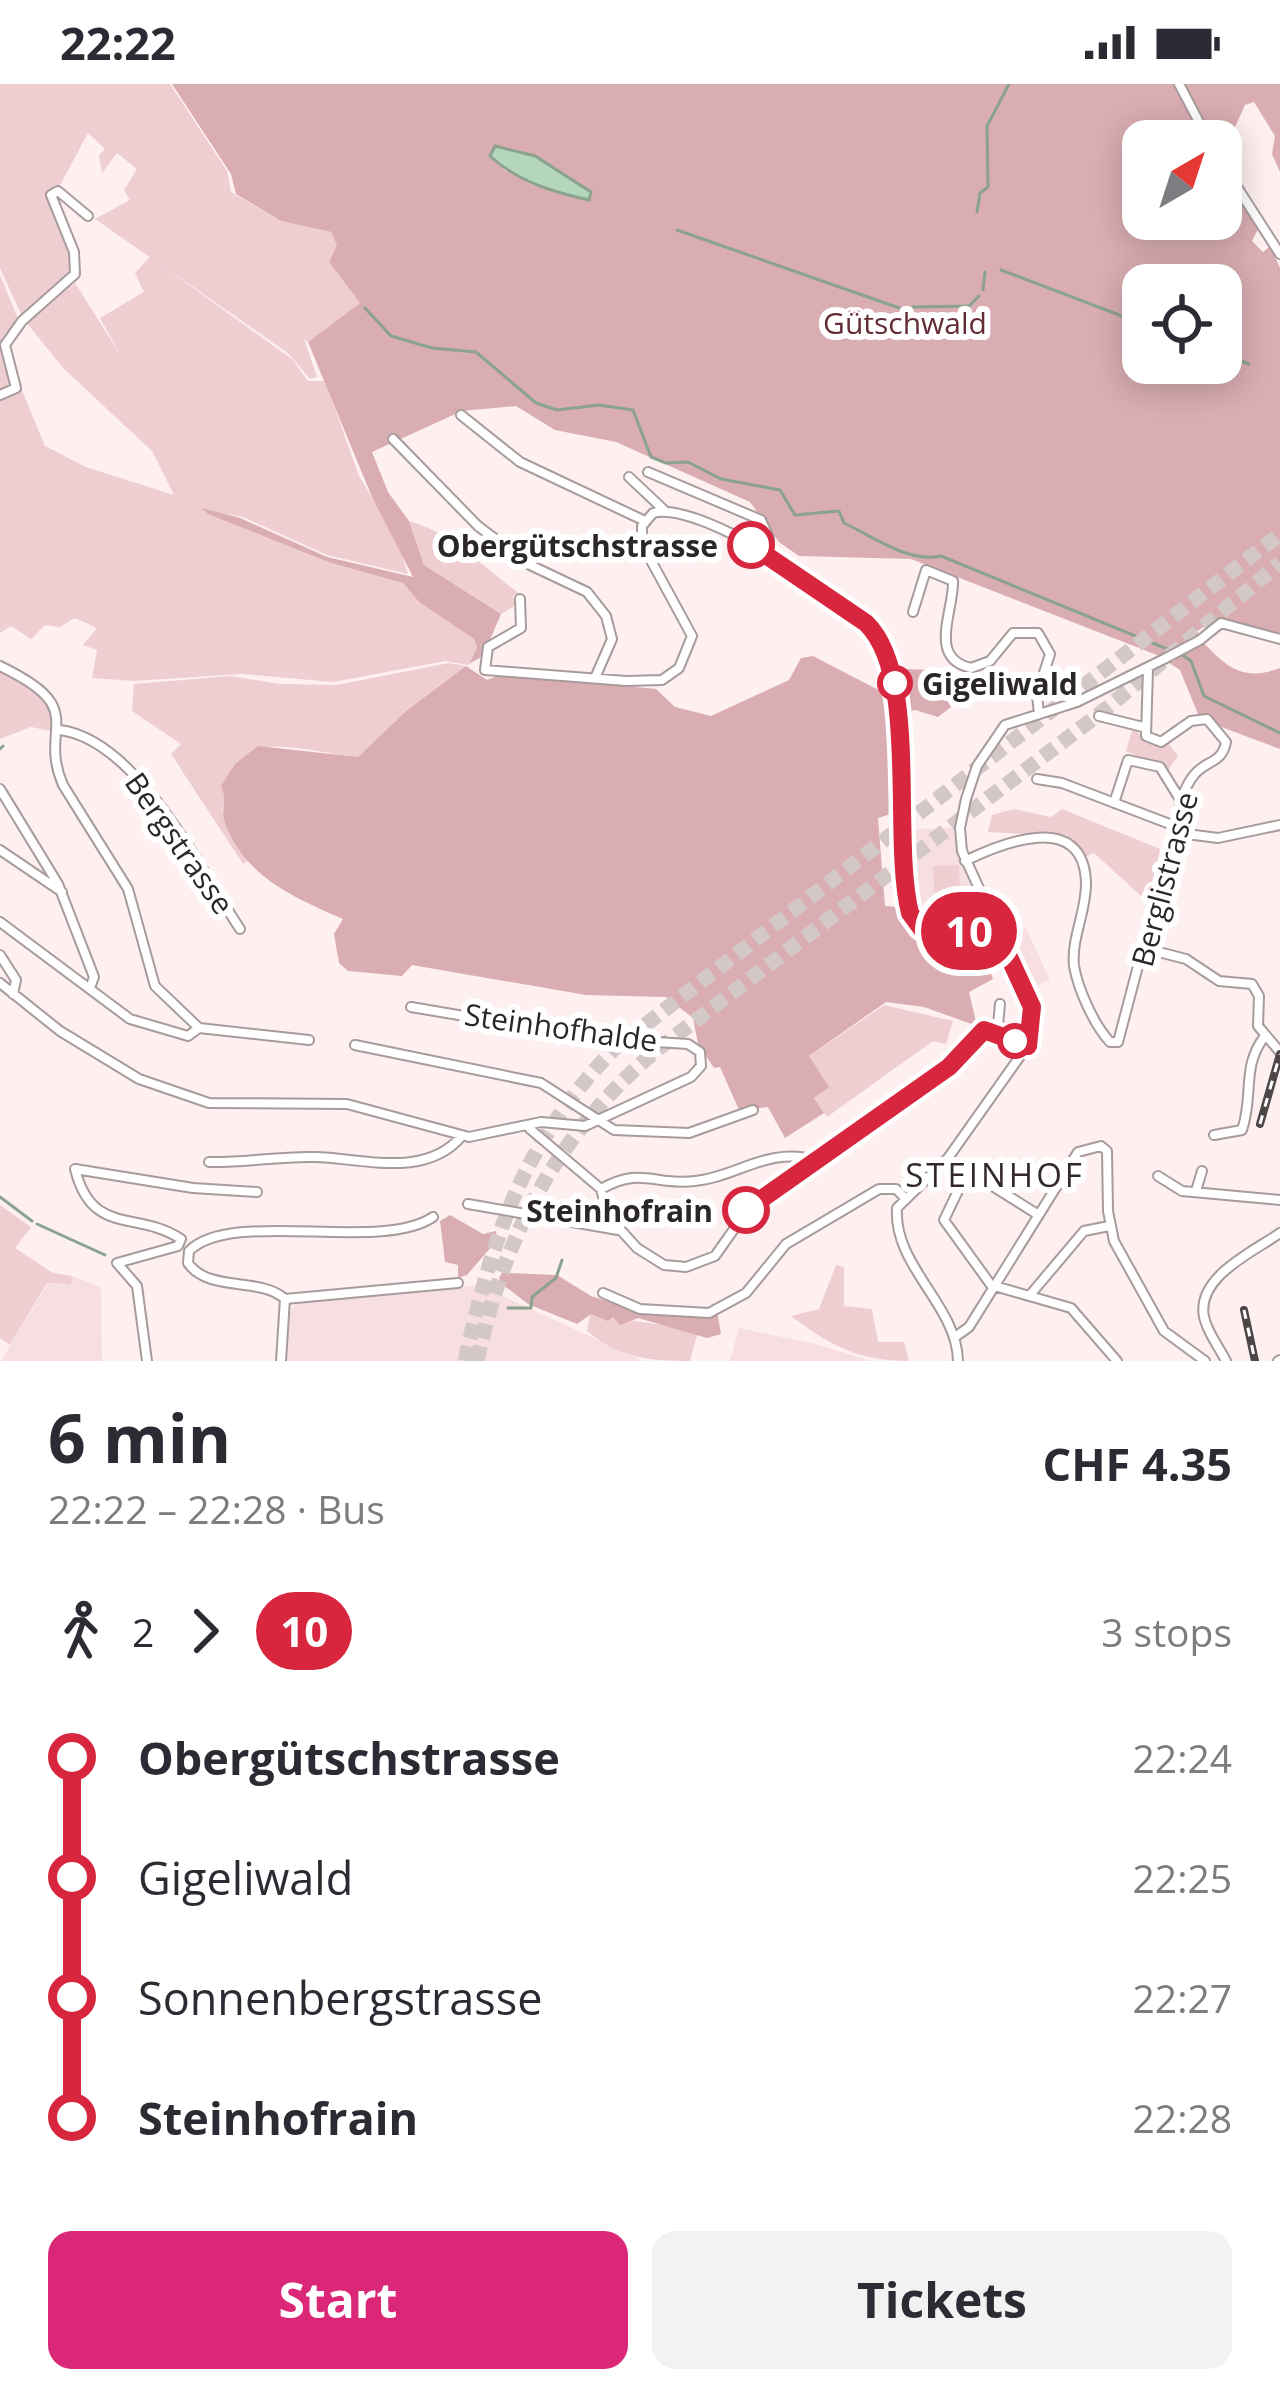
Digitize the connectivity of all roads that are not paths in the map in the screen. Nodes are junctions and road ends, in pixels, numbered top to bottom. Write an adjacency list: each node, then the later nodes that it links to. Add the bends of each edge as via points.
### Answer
1 (1179, 84): 2 (street)
2 (1198, 120)
3 (1242, 195): 5 (street)
4 (88, 216): 6 (street, via 58,191 51,195 75,274 5,345 16,388)
5 (1280, 254)
6 (0, 395)
7 (461, 415): 12 (street, via 507,455)
8 (394, 439): 19 (street, via 478,526 596,602 612,639)
9 (648, 472): 13 (street, via 760,520 770,538)
10 (629, 477): 11 (street)
11 (664, 510): 12 (street); 13 (street, via 711,523)
12 (645, 520): 19 (street, via 642,544 690,626 690,653 662,680)
13 (767, 555): 33 (street, via 882,640 893,670 914,921 944,937)
14 (520, 599): 19 (street, via 521,628 488,647 485,670)
15 (914, 612): 20 (street, via 926,571 953,581 945,647 971,668 990,661 1012,633 1038,633 1050,654 1037,694)
16 (1280, 639): 18 (street, bridge, via 1221,623)
17 (0, 666): 23 (street, via 48,698)
18 (1148, 670): 20 (street); 22 (street)
19 (595, 678)
20 (1040, 714): 31 (street, bridge, via 999,731 965,800)
21 (1099, 716): 22 (street)
22 (1143, 727): 26 (street, Berglistrasse, via 1156,742 1200,719 1223,731 1224,752 1193,776)
23 (60, 730): 35 (street, Bergstrasse, via 107,748 138,777); 43 (street, via 58,775 128,889 150,975)
24 (1037, 779): 27 (street)
25 (0, 789): 32 (street)
26 (1182, 802): 27 (street, via 1160,767 1128,760); 29 (street, Berglistrasse)
27 (1114, 803): 29 (street)
28 (1280, 825): 29 (street, via 1218,838)
29 (1177, 830): 36 (street, Berglistrasse)
30 (0, 850): 32 (street)
31 (965, 861): 33 (street); 36 (street, Berglistrasse, via 1018,837 1060,841 1079,859 1085,876 1074,951 1085,995 1115,1043 1124,1034)
32 (62, 892): 39 (street, via 94,977)
33 (992, 920): 48 (street, via 1032,1007)
34 (0, 922): 39 (street)
35 (240, 929)
36 (1143, 948): 45 (street, via 1186,959 1219,981 1252,984)
37 (0, 955): 40 (street, via 17,983)
38 (0, 983): 40 (street)
39 (90, 988): 43 (street, via 146,1028 188,1036)
40 (13, 994): 54 (street, via 72,1039 174,1094 209,1103 346,1103)
41 (1000, 1004): 44 (street)
42 (411, 1006): 51 (street, Steinhofhalde, via 594,1038 688,1044 700,1052 691,1077)
43 (200, 1028): 46 (street)
44 (997, 1035): 48 (street); 56 (street, via 984,1030 949,1067)
45 (1267, 1038): 49 (street); 53 (street, via 1247,1067 1242,1130)
46 (309, 1040)
47 (355, 1046): 51 (street, via 541,1083)
48 (1028, 1046): 55 (street)
49 (1280, 1052)
50 (753, 1110): 51 (street, via 689,1133 614,1130)
51 (597, 1117): 52 (street, via 581,1127 544,1122)
52 (530, 1129): 54 (street); 61 (street)
53 (1214, 1135)
54 (461, 1137): 57 (street, via 388,1165 313,1156)
55 (948, 1158): 59 (street); 64 (street)
56 (816, 1160): 61 (street, via 747,1161 697,1181 641,1174); 70 (street, via 751,1205 725,1245 700,1264 664,1265)
57 (209, 1162)
58 (1202, 1171): 63 (street)
59 (967, 1172): 67 (street); 73 (street, via 944,1220)
60 (1159, 1176): 63 (street)
61 (601, 1189): 70 (street)
62 (257, 1192): 79 (street, via 74,1169 103,1215 182,1239 117,1264 137,1286)
63 (1195, 1192): 65 (street)
64 (903, 1196): 74 (street, via 879,1190 786,1244 746,1293 709,1313 640,1309); 77 (street, via 898,1231)
65 (1280, 1200)
66 (468, 1204): 70 (street)
67 (1037, 1214): 69 (street, via 1078,1152 1093,1145 1108,1151); 73 (street)
68 (433, 1217): 76 (street, via 406,1230 284,1231 208,1240 189,1251 188,1263 201,1276)
69 (1109, 1226): 75 (street, via 1084,1231); 84 (street, via 1164,1331)
70 (618, 1230)
71 (1280, 1234): 85 (street, via 1206,1292 1206,1324)
72 (458, 1283): 76 (street)
73 (993, 1287): 75 (street); 77 (street)
74 (603, 1293)
75 (1030, 1294): 78 (street, via 1071,1308)
76 (285, 1299): 80 (street)
77 (955, 1337): 81 (street)
78 (1104, 1350): 82 (street); 83 (street)
79 (147, 1361)
80 (281, 1361)
81 (958, 1361)
82 (1099, 1361)
83 (1117, 1361)
84 (1205, 1361)
85 (1226, 1361)

